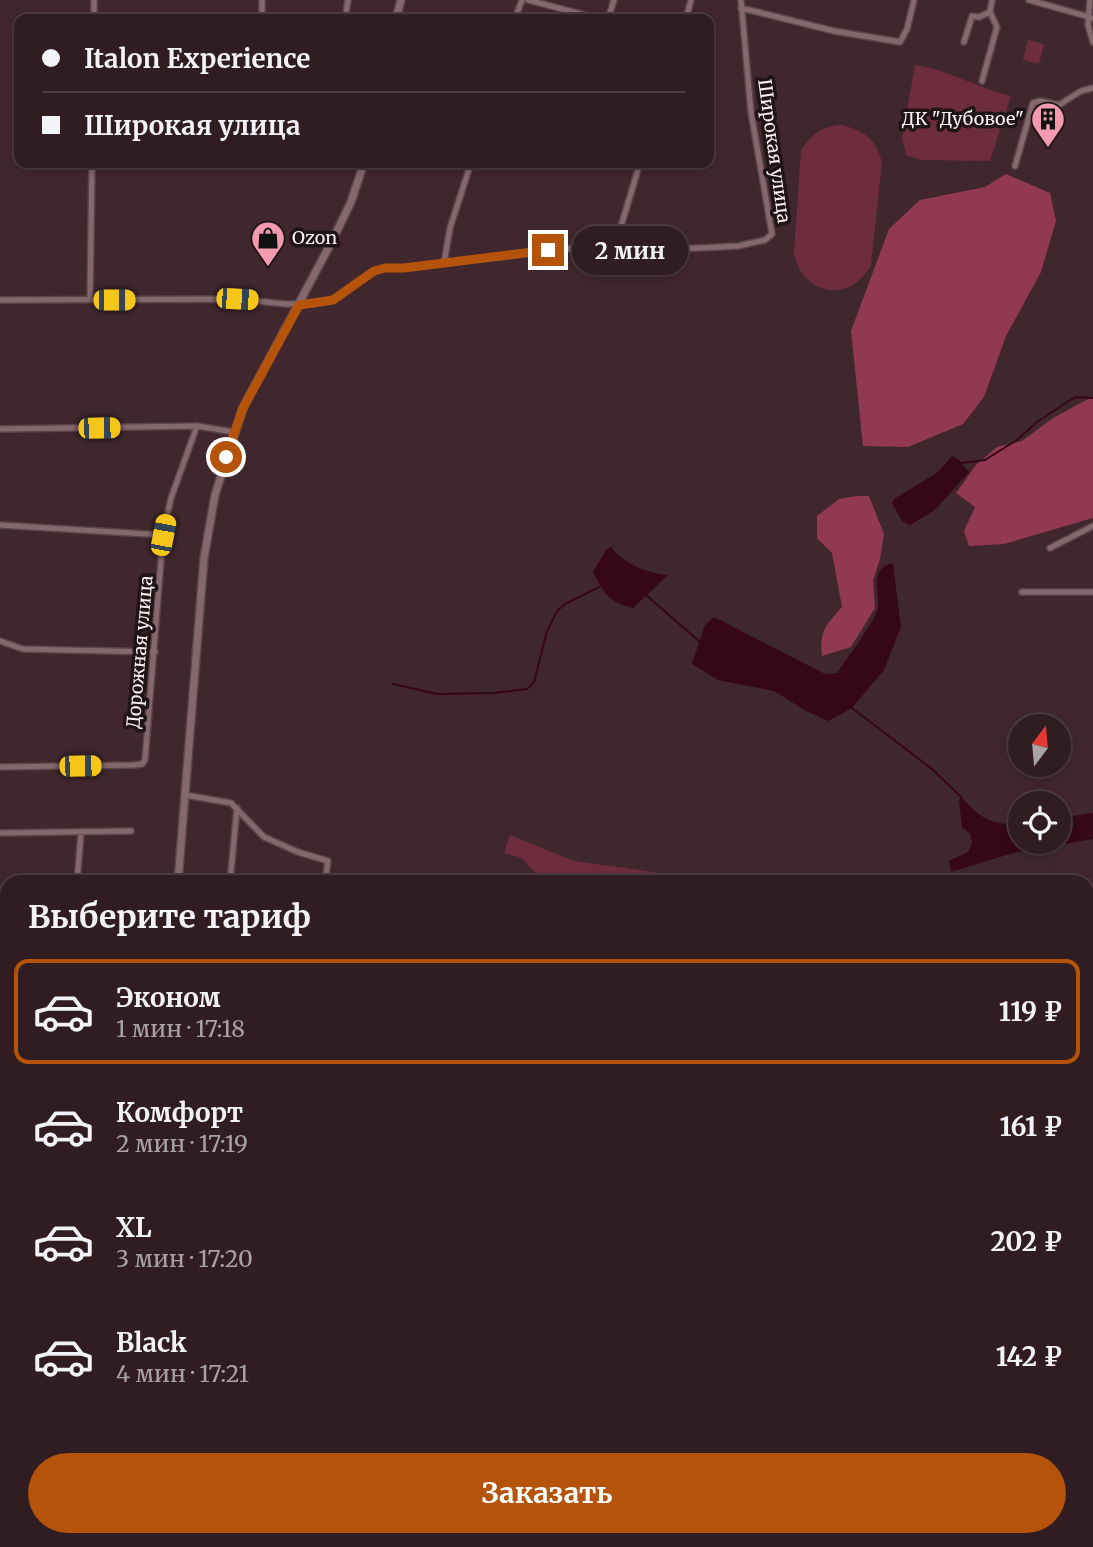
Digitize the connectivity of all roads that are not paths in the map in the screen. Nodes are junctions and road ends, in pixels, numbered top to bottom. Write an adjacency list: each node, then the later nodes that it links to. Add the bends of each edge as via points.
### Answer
1 (528, 0): 9 (street)
2 (741, 0): 7 (street, Широкая улица)
3 (914, 0): 7 (street, via 900,42)
4 (992, 0): 8 (street)
5 (1029, 0): 10 (street)
6 (1090, 0): 10 (street)
7 (741, 8): 20 (street, Широкая улица, via 751,112 772,234 738,246 658,250)
8 (990, 12): 11 (street, via 972,16); 13 (street, via 997,26)
9 (581, 14)
10 (1092, 18): 12 (street, via 1088,25)
11 (964, 42)
12 (1093, 42)
13 (982, 81)
14 (1093, 88): 15 (street, via 1059,105 1033,103)
15 (1015, 166)
16 (92, 168): 23 (street)
17 (362, 168): 24 (main road, via 351,202)
18 (469, 168): 21 (street)
19 (638, 168): 20 (street)
20 (616, 243): 21 (street, Широкая улица)
21 (444, 263): 24 (street, Широкая улица, via 374,271 333,300)
22 (0, 300): 23 (street, Широкая улица)
23 (90, 300): 24 (street, Широкая улица, via 237,299)
24 (299, 305): 27 (main road)
25 (197, 426): 26 (street); 27 (street); 30 (street, Дорожная улица, via 170,498)
26 (0, 429)
27 (234, 432): 37 (main road, via 215,495 204,558)
28 (0, 525): 30 (street)
29 (1093, 526): 31 (street)
30 (163, 535): 35 (street, Дорожная улица)
31 (1050, 548)
32 (1023, 592): 33 (street)
33 (1093, 592)
34 (0, 641): 35 (street, via 23,649)
35 (155, 652): 36 (street, Дорожная улица, via 142,764)
36 (0, 767)
37 (185, 795): 38 (street); 43 (main road)
38 (237, 808): 44 (street); 45 (street, via 264,836 328,861)
39 (131, 831): 41 (street)
40 (0, 833): 41 (street)
41 (80, 833): 42 (street)
42 (77, 875)
43 (179, 875)
44 (231, 875)
45 (326, 875)

